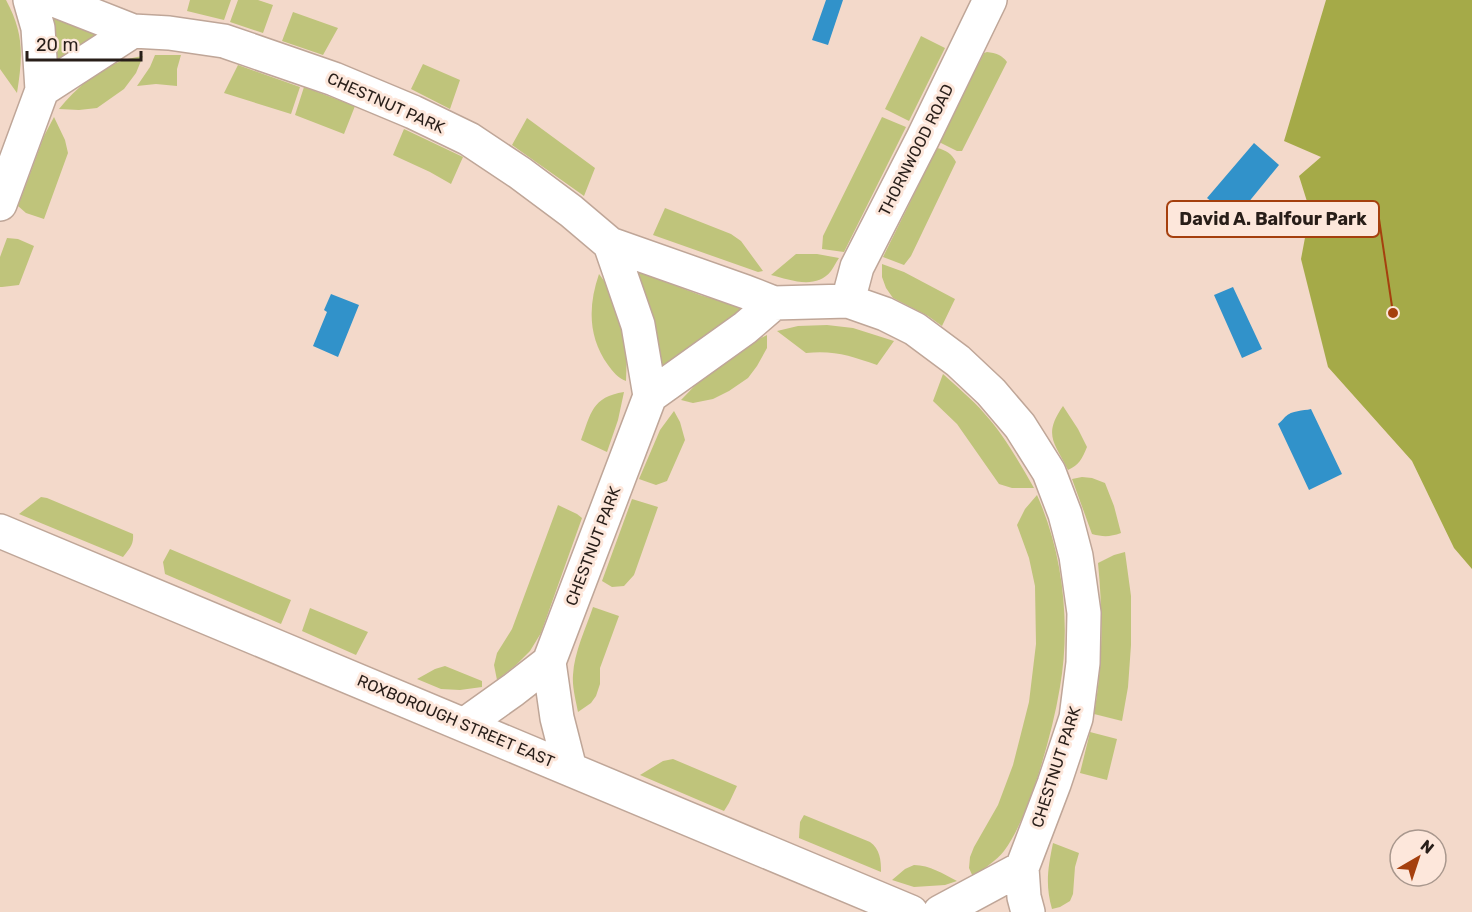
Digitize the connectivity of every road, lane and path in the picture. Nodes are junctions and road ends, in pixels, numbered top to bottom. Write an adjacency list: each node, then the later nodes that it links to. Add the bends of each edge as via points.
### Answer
1 (30, 0): 5 (street, via 38,28)
2 (54, 0): 4 (street, CHESTNUT PARK)
3 (990, 0): 8 (street, THORNWOOD ROAD, via 857,267)
4 (133, 31): 5 (street); 7 (street, CHESTNUT PARK, via 224,41 404,107 469,140 520,173)
5 (42, 90): 6 (street)
6 (0, 204)
7 (610, 244): 9 (street, CHESTNUT PARK); 10 (street, via 638,325)
8 (848, 301): 9 (street, CHESTNUT PARK); 15 (street, CHESTNUT PARK, via 885,314 922,334 991,392 1020,426 1049,472 1065,514 1084,613 1083,663 1076,718)
9 (774, 303): 10 (street)
10 (650, 396): 12 (street, CHESTNUT PARK)
11 (0, 531): 13 (street, ROXBOROUGH STREET EAST)
12 (549, 662): 13 (street); 14 (street, CHESTNUT PARK)
13 (464, 725): 14 (street, ROXBOROUGH STREET EAST)
14 (570, 769): 16 (street, ROXBOROUGH STREET EAST)
15 (1022, 868): 17 (street); 18 (street, CHESTNUT PARK)
16 (911, 912)
17 (940, 912)
18 (1028, 912)

